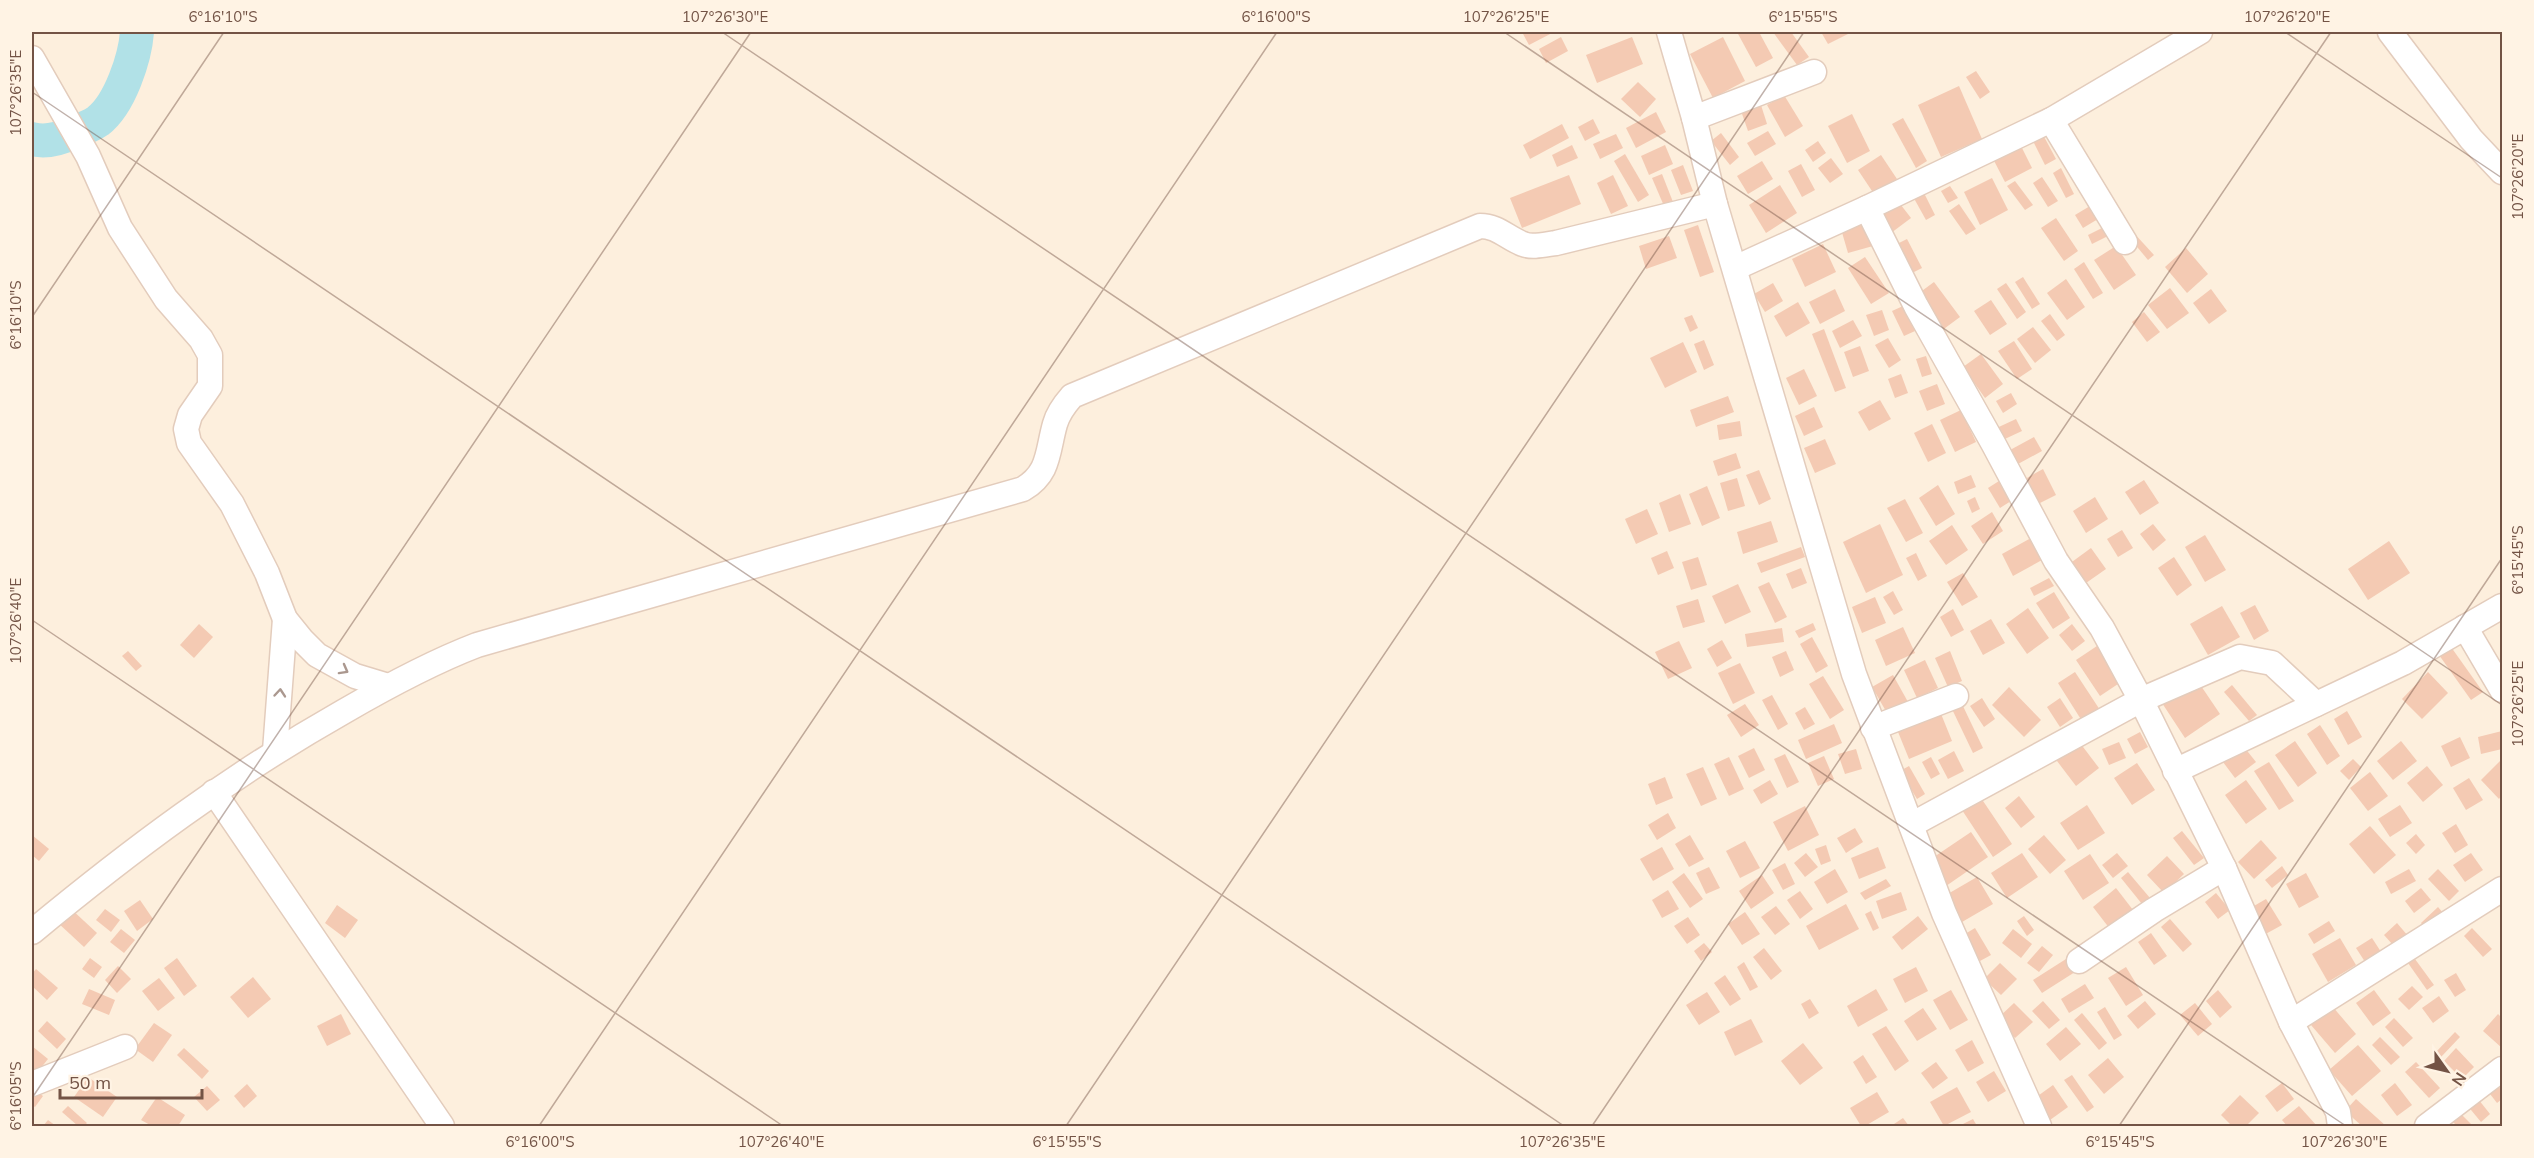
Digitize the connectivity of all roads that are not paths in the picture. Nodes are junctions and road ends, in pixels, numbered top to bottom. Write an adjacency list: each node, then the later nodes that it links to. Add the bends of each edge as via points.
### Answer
1 (1669, 32): 6 (street)
2 (2200, 32): 7 (street)
3 (2390, 32): 8 (street, via 2470,139)
4 (32, 58): 14 (street, via 88,156 132,248 210,355 210,386 190,415 186,429 189,443 232,504)
5 (1814, 72): 6 (street)
6 (1694, 118): 9 (street)
7 (2051, 120): 10 (street); 11 (street)
8 (2502, 171)
9 (1715, 204): 12 (street); 16 (street, via 1556,243 1521,244 1489,226 1480,226 1072,396 1055,423 1043,473 1023,489 477,645)
10 (1867, 208): 12 (street); 19 (street, via 1916,306 2056,561 2102,628)
11 (2125, 242)
12 (1735, 268): 21 (street)
13 (2502, 606): 15 (street)
14 (285, 619): 16 (street, one-way to 16, via 317,655 355,676); 22 (street, one-way to 14)
15 (2465, 627): 17 (street); 20 (street, via 2403,663)
16 (388, 686): 22 (street)
17 (2502, 690)
18 (1956, 696): 21 (street)
19 (2141, 700): 20 (street, via 2240,657 2272,663); 23 (street); 25 (street)
20 (2316, 704): 23 (street)
21 (1873, 728): 25 (street)
22 (275, 751): 24 (street)
23 (2175, 771): 26 (street)
24 (214, 792): 28 (street); 34 (street)
25 (1911, 825): 35 (street, via 1944,913)
26 (2224, 867): 29 (street); 30 (street)
27 (2502, 889): 30 (street)
28 (32, 932)
29 (2079, 961)
30 (2291, 1022): 36 (street, via 2338,1112)
31 (125, 1047): 33 (street)
32 (2502, 1069): 37 (street)
33 (32, 1084)
34 (442, 1126)
35 (2039, 1126)
36 (2340, 1126)
37 (2427, 1126)

